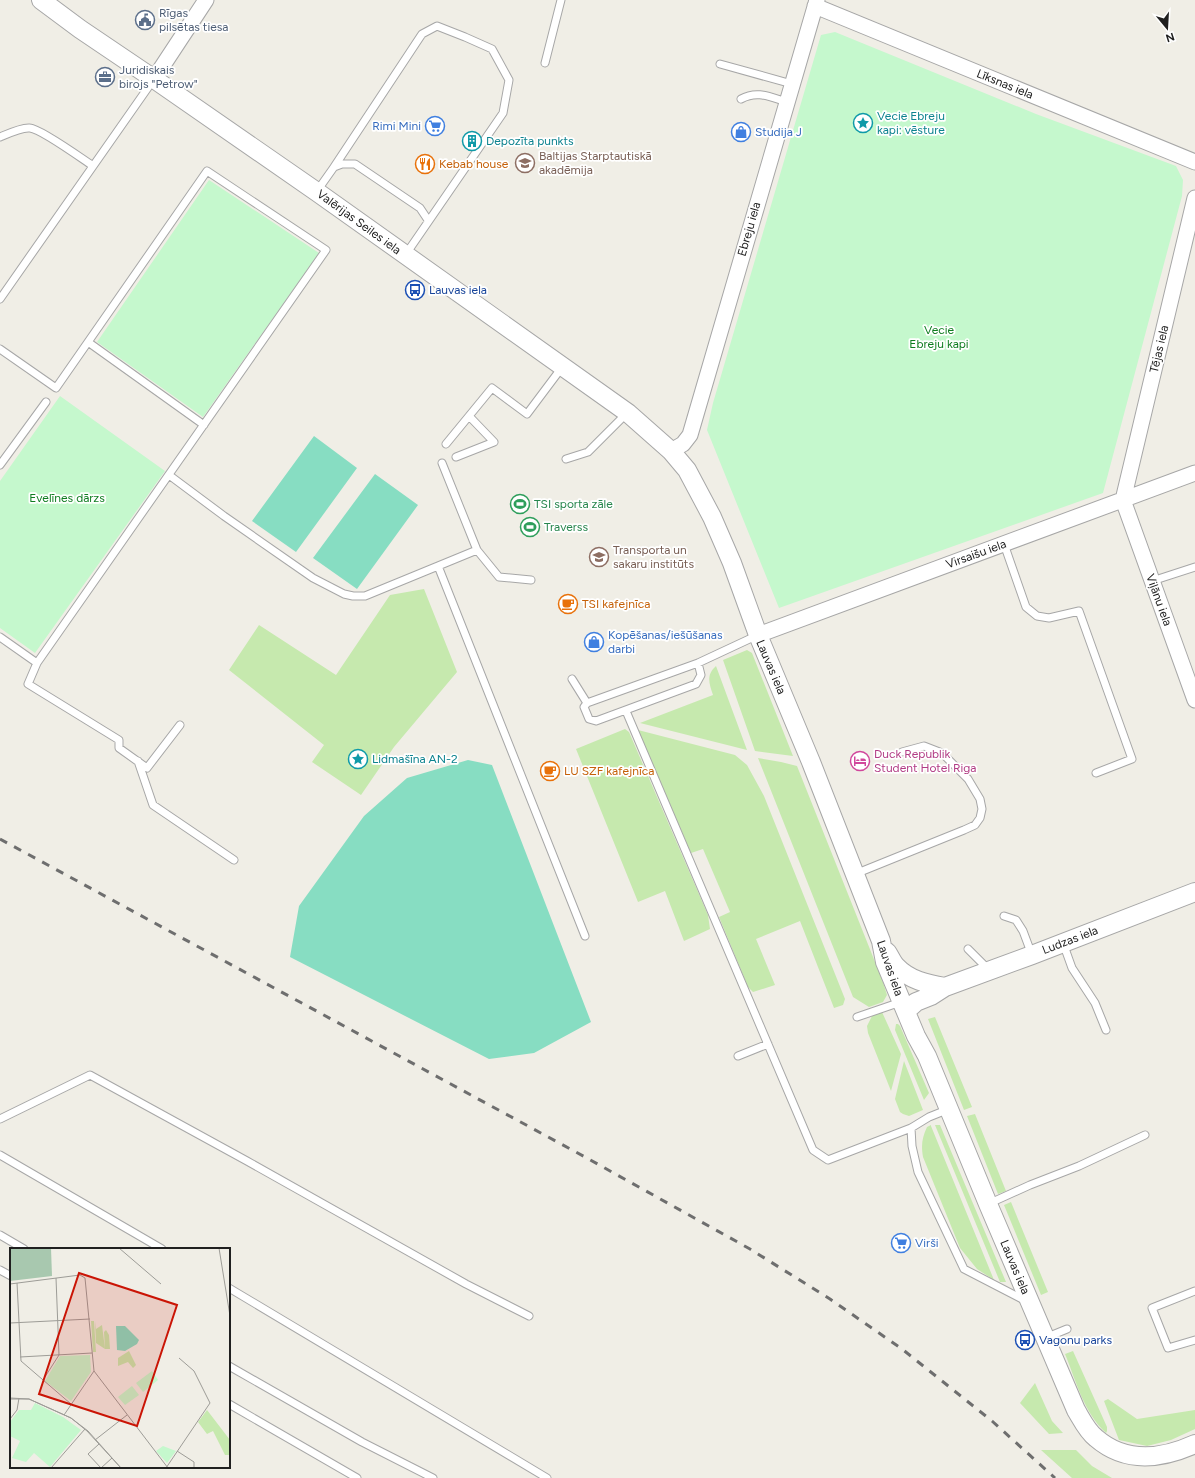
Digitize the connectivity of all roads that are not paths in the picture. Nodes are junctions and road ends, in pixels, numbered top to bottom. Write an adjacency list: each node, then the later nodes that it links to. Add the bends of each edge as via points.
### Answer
1 (41, 0): 7 (street, Valērijas Seiles iela)
2 (206, 0): 7 (street)
3 (561, 0): 5 (lane)
4 (816, 3): 8 (street, Ebreju iela); 12 (street, Līksnas iela)
5 (545, 63)
6 (720, 64): 8 (lane)
7 (154, 79): 13 (lane); 15 (street, Valērijas Seiles iela)
8 (792, 84): 10 (street, Ebreju iela)
9 (741, 99): 10 (lane, via 755,94)
10 (787, 102): 28 (street, Ebreju iela, via 690,436)
11 (0, 137): 13 (lane, via 29,127 43,133)
12 (1195, 162)
13 (93, 166): 19 (lane)
14 (334, 167): 15 (lane); 17 (lane, via 355,164 420,208); 17 (lane, via 422,34 437,26 492,48 509,80 503,112)
15 (317, 192): 18 (street, Valērijas Seiles iela)
16 (1195, 198): 35 (street, Tējas iela)
17 (428, 220): 18 (lane)
18 (404, 255): 22 (street, Valērijas Seiles iela)
19 (0, 299)
20 (88, 342): 21 (lane, via 56,388); 26 (lane); 26 (lane, via 208,171 326,250)
21 (0, 349)
22 (563, 366): 24 (street, Valērijas Seiles iela); 25 (lane, via 527,414 492,388)
23 (46, 402): 32 (lane)
24 (628, 413): 28 (street, Valērijas Seiles iela); 30 (lane, via 588,452)
25 (469, 416): 27 (lane); 29 (lane, via 494,442)
26 (204, 425): 34 (lane)
27 (446, 444)
28 (671, 451): 42 (street, Lauvas iela, via 687,470 712,517 732,563)
29 (456, 457)
30 (566, 459)
31 (442, 463): 37 (lane)
32 (0, 465)
33 (1195, 472): 35 (street, Virsaišu iela)
34 (169, 475): 38 (lane, via 314,578 344,594 365,596); 44 (lane)
35 (1123, 500): 36 (street, Virsaišu iela); 41 (street, Viļānu iela)
36 (1004, 544): 42 (street, Virsaišu iela); 53 (lane, via 1026,608 1037,616 1049,618 1079,610 1132,759)
37 (477, 550): 38 (lane); 40 (lane, via 499,577)
38 (438, 566): 58 (lane)
39 (1195, 567): 41 (lane)
40 (531, 580)
41 (1152, 582): 47 (street, Viļānu iela)
42 (758, 636): 45 (lane); 55 (street, Lauvas iela)
43 (0, 637): 44 (lane)
44 (37, 663): 52 (lane, via 28,684 119,740 120,748)
45 (698, 663): 48 (lane); 49 (lane, via 700,675 696,684)
46 (572, 679): 48 (lane)
47 (1195, 700)
48 (587, 703): 49 (lane, via 584,707 589,719 596,721)
49 (626, 711): 68 (lane)
50 (180, 725): 52 (lane, via 146,768)
51 (902, 752): 55 (lane, via 924,746 942,753 968,779 980,799 980,818 975,825 964,830)
52 (138, 761): 54 (lane, via 153,805)
53 (1096, 774)
54 (234, 860)
55 (854, 874): 59 (street, Lauvas iela)
56 (1195, 892): 60 (street, Ludzas iela)
57 (1004, 916): 62 (lane, via 1016,920)
58 (585, 936)
59 (881, 941): 64 (street, via 895,965 913,979); 65 (street, Lauvas iela, via 886,962)
60 (1063, 943): 62 (street, Ludzas iela); 67 (lane, via 1072,968 1095,1003)
61 (968, 949): 63 (lane)
62 (1032, 955): 63 (street, Ludzas iela)
63 (990, 971): 64 (street, Ludzas iela)
64 (945, 987): 65 (street, Ludzas iela, via 916,1002)
65 (906, 1011): 66 (lane, via 896,1004); 70 (street, Lauvas iela)
66 (857, 1017)
67 (1106, 1030)
68 (768, 1044): 69 (lane); 72 (lane, via 813,1150 828,1160)
69 (738, 1056)
70 (949, 1108): 72 (lane); 75 (street, Lauvas iela)
71 (0, 1119): 84 (lane, via 90,1075 466,1284)
72 (911, 1128): 83 (lane, via 918,1172 964,1269)
73 (1145, 1135): 75 (lane)
74 (0, 1154): 78 (lane)
75 (988, 1204): 83 (street, Lauvas iela)
76 (0, 1235): 77 (lane)
77 (22, 1248)
78 (160, 1248)
79 (0, 1270): 80 (lane)
80 (10, 1275)
81 (230, 1289): 93 (lane)
82 (1195, 1291): 87 (lane, via 1152,1308 1168,1348)
83 (1030, 1303): 86 (street, Lauvas iela)
84 (529, 1316)
85 (1067, 1329): 86 (lane)
86 (1045, 1338): 90 (street, Lauvas iela, via 1076,1410 1096,1438 1122,1452 1141,1456 1158,1456)
87 (1195, 1340)
88 (230, 1367): 92 (lane, via 362,1442)
89 (230, 1405): 91 (lane)
90 (1195, 1444)
91 (357, 1478)
92 (433, 1478)
93 (547, 1478)

